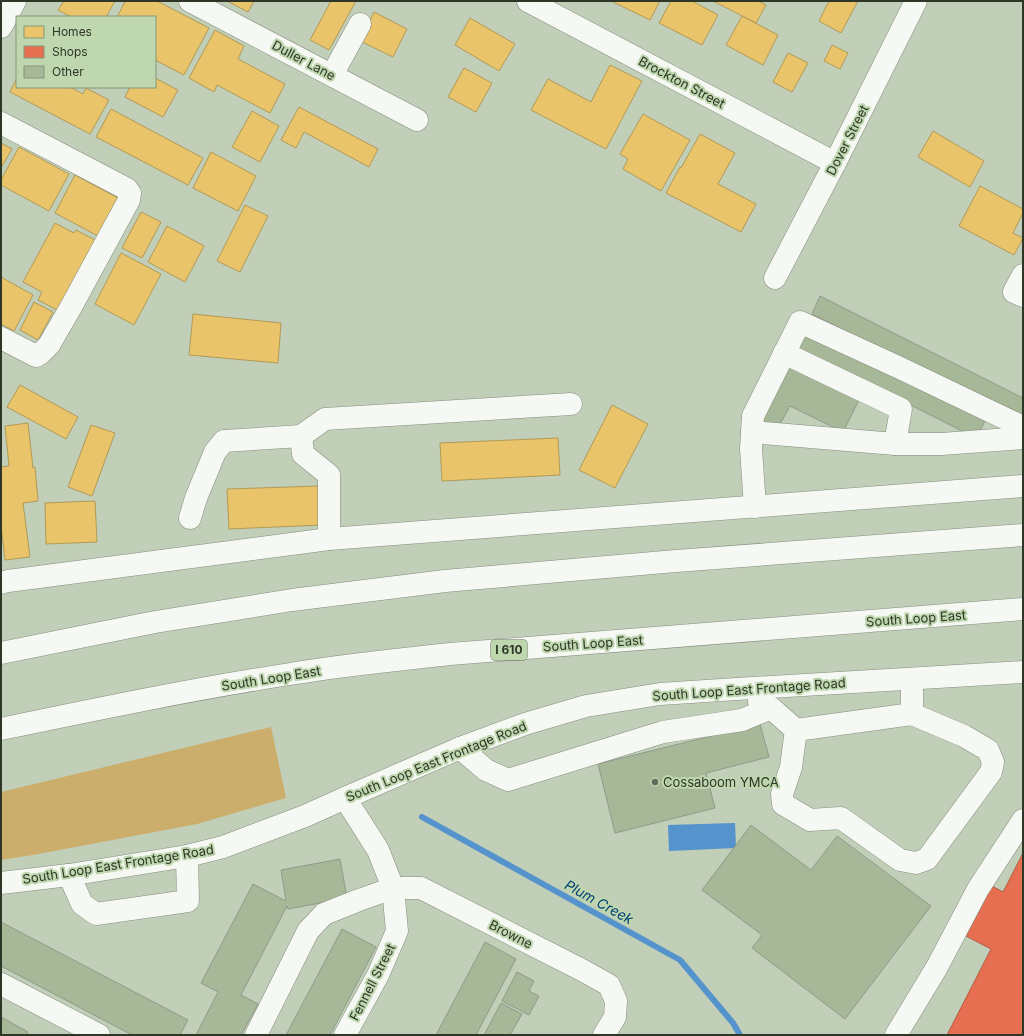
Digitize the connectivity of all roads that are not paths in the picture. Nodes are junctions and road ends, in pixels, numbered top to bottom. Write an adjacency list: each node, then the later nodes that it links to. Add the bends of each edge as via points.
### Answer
1 (14, 1): 6 (main road)
2 (190, 1): 7 (main road, Duller Lane)
3 (528, 1): 10 (main road, Brockton Street)
4 (916, 1): 10 (main road, Dover Street)
5 (360, 24): 7 (main road)
6 (1, 27)
7 (333, 76): 8 (main road, Duller Lane)
8 (417, 120)
9 (1, 123): 14 (main road, via 127,189 130,193 129,200 71,307 42,353 36,356)
10 (836, 163): 12 (main road, Dover Street)
11 (1023, 275): 13 (main road, via 1014,292)
12 (775, 278)
13 (1023, 296)
14 (1, 338)
15 (784, 353): 17 (main road, via 800,322); 18 (main road, via 753,416); 21 (main road, via 901,409)
16 (571, 404): 19 (main road, via 325,419)
17 (1023, 427)
18 (752, 432): 21 (main road); 23 (main road)
19 (301, 436): 24 (main road, via 224,441 215,452); 26 (main road, via 303,454 329,475)
20 (1023, 438): 21 (main road, via 942,444)
21 (895, 444)
22 (1023, 486): 23 (main road)
23 (755, 507): 26 (main road)
24 (190, 518)
25 (1023, 535): 29 (main road, via 445,581 292,600 163,621)
26 (329, 539): 27 (main road)
27 (1, 583)
28 (1023, 609): 35 (main road, South Loop East / I 610, via 450,654 369,663 292,673 163,696)
29 (1, 653)
30 (1023, 672): 31 (main road, South Loop East Frontage Road)
31 (912, 679): 32 (main road, South Loop East Frontage Road); 34 (main road)
32 (737, 689): 33 (main road); 37 (main road, South Loop East Frontage Road, via 660,694 586,706 525,724)
33 (771, 708): 36 (main road); 37 (main road, via 742,720 663,732 508,780 486,770)
34 (912, 714): 36 (main road); 36 (main road, via 964,736 988,750 993,762 991,772 927,859 916,863 900,860 841,818 810,820 783,804 782,794 791,767)
35 (1, 729)
36 (796, 730)
37 (460, 748): 38 (main road, South Loop East Frontage Road)
38 (345, 798): 40 (main road, South Loop East Frontage Road, via 223,847); 43 (main road, Fennell Street, via 378,850)
39 (1023, 820): 49 (main road, via 978,889 937,967)
40 (187, 856): 41 (main road, South Loop East Frontage Road); 41 (main road, via 188,901 96,914 82,904)
41 (69, 875): 42 (main road, South Loop East Frontage Road)
42 (1, 883)
43 (394, 888): 46 (main road, Browne, via 324,914 308,931); 47 (main road, Fennell Street, via 397,931 378,975); 48 (main road, Browne, via 421,888 609,985 616,1001 615,1017)
44 (1, 984): 45 (main road)
45 (99, 1035)
46 (256, 1035)
47 (345, 1035)
48 (604, 1035)
49 (896, 1035)

